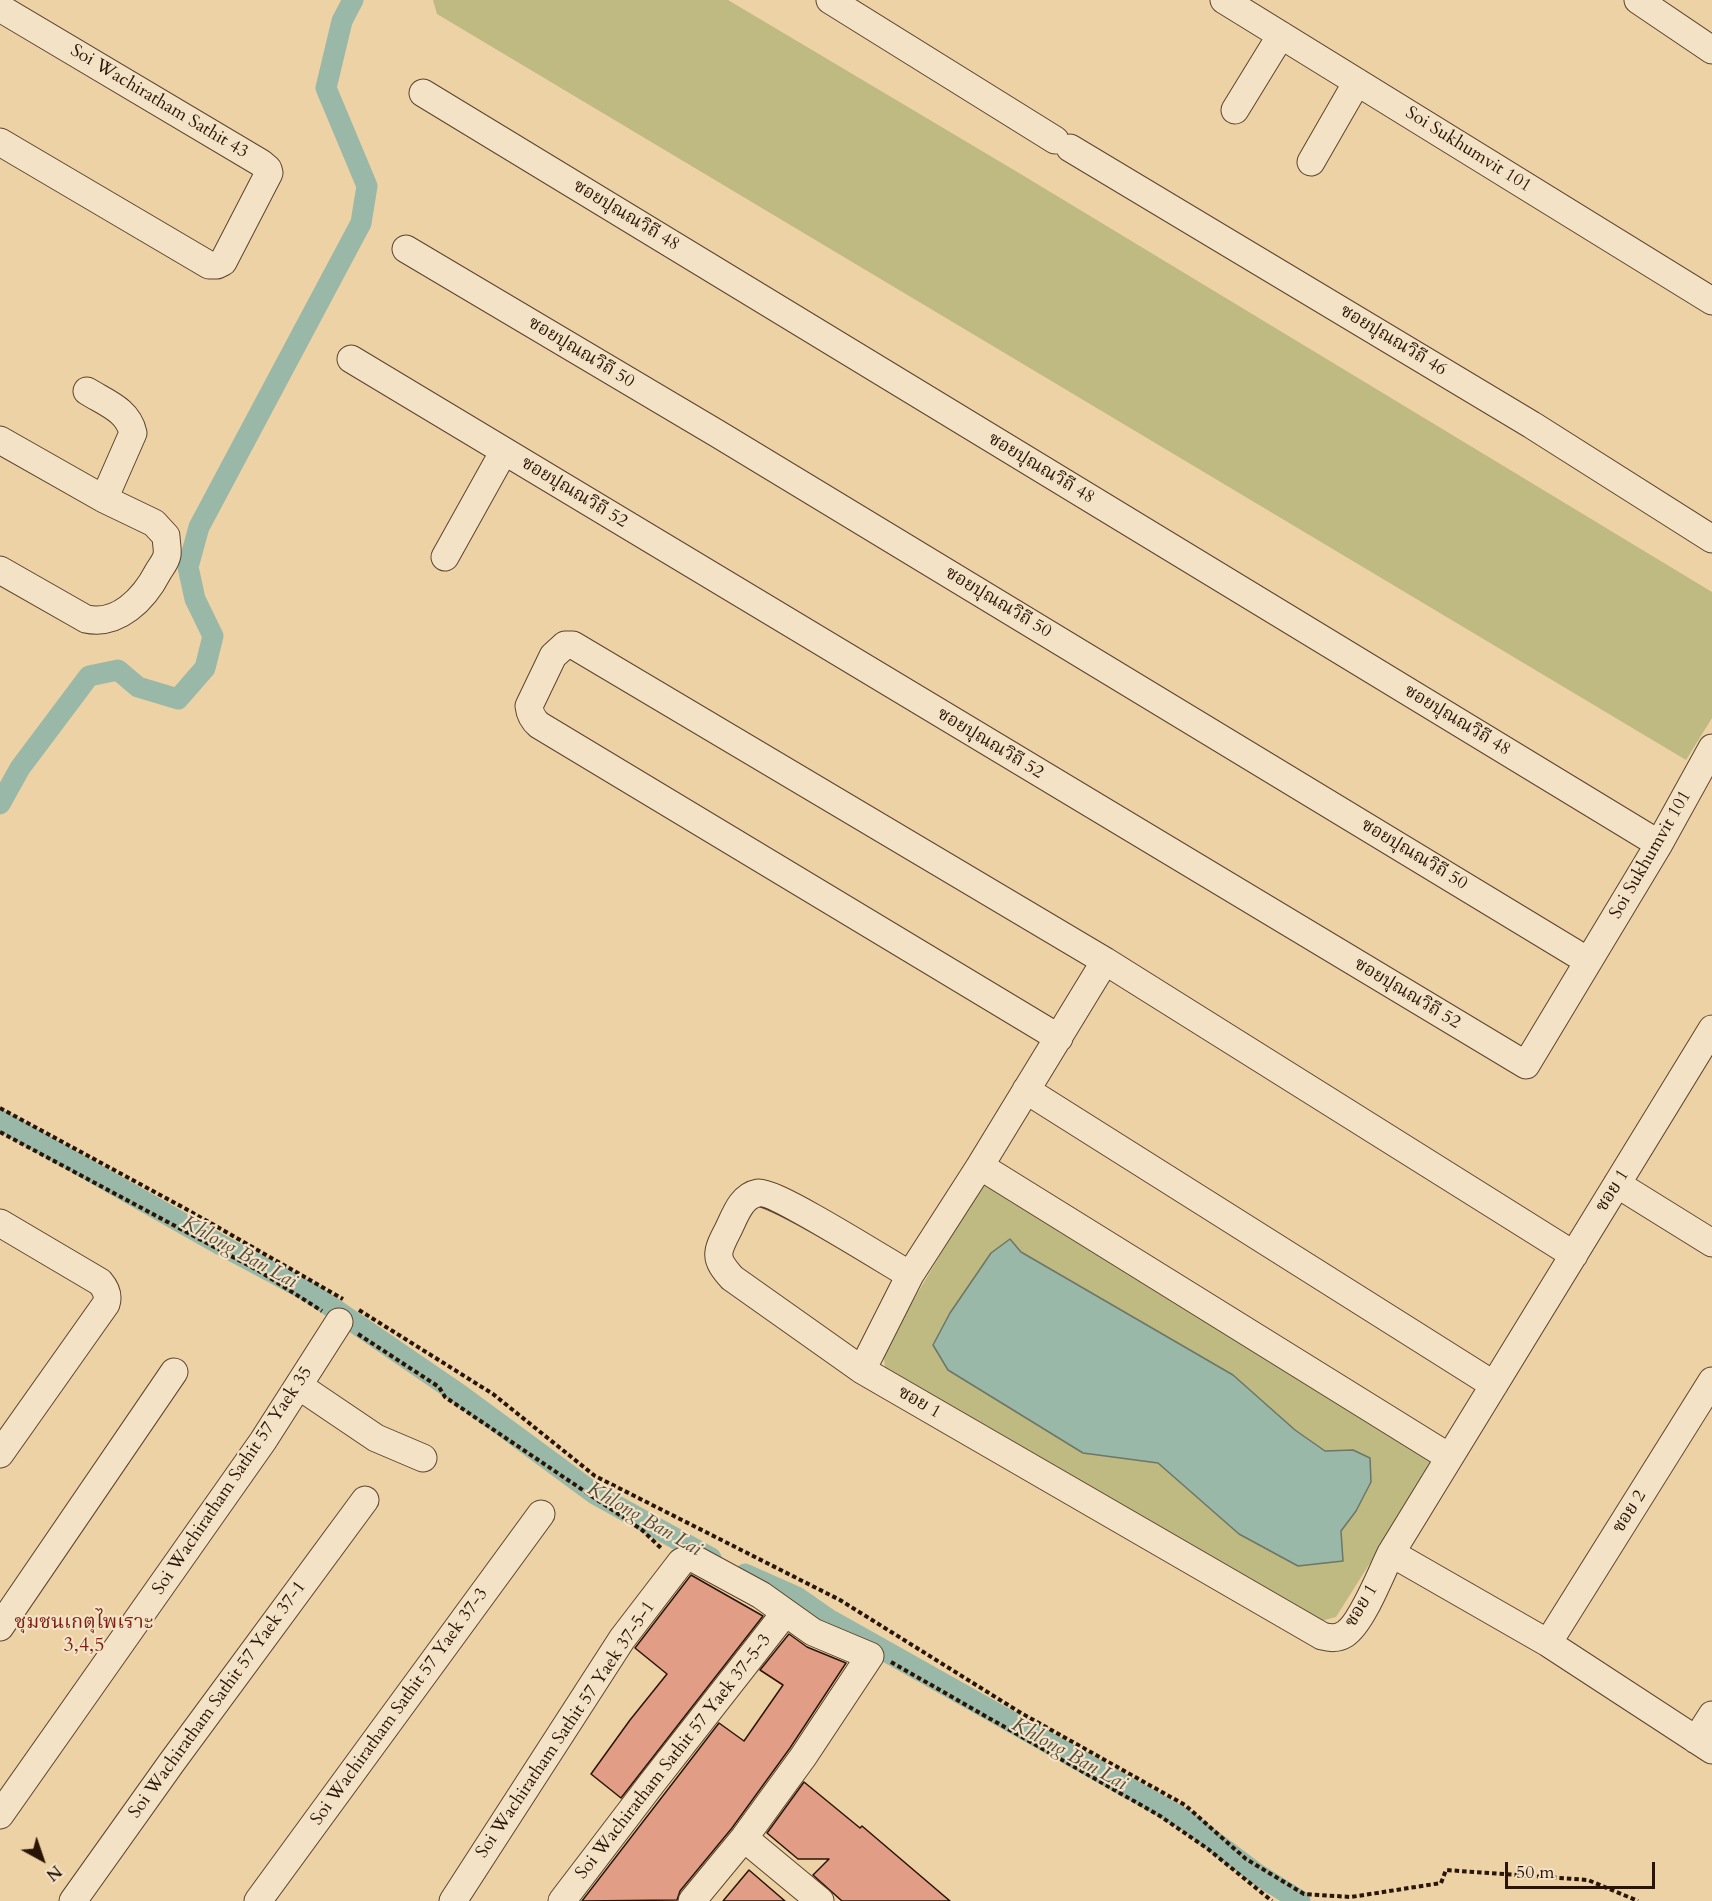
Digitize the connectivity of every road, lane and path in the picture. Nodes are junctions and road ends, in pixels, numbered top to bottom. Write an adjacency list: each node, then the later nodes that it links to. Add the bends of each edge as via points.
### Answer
1 (830, 0): 19 (street, ซอยปุณณวิถี 46, via 1532,425)
2 (1224, 0): 5 (street, Soi Sukhumvit 101)
3 (1638, 0): 6 (street)
4 (0, 8): 10 (street, Soi Wachiratham Sathit 43, via 261,163 269,173 223,262 209,265)
5 (1281, 35): 7 (street, Soi Sukhumvit 101); 9 (street)
6 (1712, 50)
7 (1357, 82): 11 (street); 13 (street, Soi Sukhumvit 101)
8 (423, 93): 23 (street, ซอยปุณณวิถี 48)
9 (1235, 110)
10 (0, 142)
11 (1311, 162)
12 (406, 249): 25 (street, ซอยปุณณวิถี 50)
13 (1712, 301)
14 (351, 359): 17 (street, ซอยปุณณวิถี 52)
15 (87, 391): 18 (street, via 123,413 133,433)
16 (0, 440): 18 (street)
17 (504, 452): 20 (street); 25 (street, ซอยปุณณวิถี 52, via 1526,1065)
18 (104, 499): 21 (street, via 154,523 166,536 166,556 155,578 140,599 116,617 98,622 86,620)
19 (1712, 540)
20 (445, 557)
21 (0, 570)
22 (1712, 748): 23 (street, Soi Sukhumvit 101)
23 (1659, 844): 25 (street, Soi Sukhumvit 101)
24 (1105, 961): 27 (street); 27 (street, via 573,645 565,645 553,656 529,706 539,725); 35 (street)
25 (1587, 961)
26 (1712, 1029): 32 (street, ซอย 1)
27 (1059, 1038): 28 (street)
28 (1026, 1090): 31 (street); 41 (street)
29 (0, 1108): 37 (path, via 186,1209)
30 (0, 1132): 37 (path, via 259,1271)
31 (980, 1166): 36 (street); 44 (street)
32 (1617, 1184): 34 (street); 35 (street, ซอย 1)
33 (0, 1223): 43 (street, via 100,1282 108,1298)
34 (1712, 1243)
35 (1574, 1255): 41 (street, ซอย 1)
36 (910, 1275): 38 (street); 38 (street, ซอย 1, via 764,1193 749,1196 741,1203 718,1248 718,1257 732,1278)
37 (347, 1310): 42 (street, Soi Wachiratham Sathit 57 Yaek 35); 48 (path, via 445,1397 642,1530 663,1551); 52 (path, via 493,1394 595,1476 840,1600)
38 (862, 1370): 49 (street, ซอย 1, via 1322,1636 1335,1638 1345,1634 1358,1621)
39 (174, 1372): 51 (street)
40 (1712, 1382): 53 (street, ซอย 2)
41 (1494, 1385): 44 (street, ซอย 1)
42 (299, 1386): 45 (street, via 376,1438); 57 (street, Soi Wachiratham Sathit 57 Yaek 35)
43 (0, 1454)
44 (1449, 1457): 49 (street, ซอย 1)
45 (423, 1458)
46 (365, 1500): 59 (street, Soi Wachiratham Sathit 57 Yaek 37-1)
47 (542, 1514): 60 (street, Soi Wachiratham Sathit 57 Yaek 37-3)
48 (672, 1552)
49 (1391, 1553): 53 (street)
50 (785, 1613): 54 (street, Soi Wachiratham Sathit 57 Yaek 37-5-1, via 813,1632); 61 (street, Soi Wachiratham Sathit 57 Yaek 37-5-1, via 761,1595 691,1557 681,1562 622,1639); 62 (street, Soi Wachiratham Sathit 57 Yaek 37-5-3)
51 (0, 1627)
52 (893, 1633): 54 (path); 66 (path, via 1021,1713 1185,1805 1246,1859 1304,1894 1351,1897 1441,1883 1446,1870 1588,1880)
53 (1548, 1643): 56 (street)
54 (879, 1648): 58 (street); 65 (path, via 880,1656 1160,1816 1208,1848)
55 (1712, 1715): 56 (street)
56 (1704, 1745)
57 (0, 1815)
58 (744, 1838): 63 (street); 64 (street)
59 (73, 1901)
60 (258, 1901)
61 (453, 1901)
62 (562, 1901)
63 (692, 1901)
64 (820, 1901)
65 (1272, 1901)
66 (1638, 1901)

